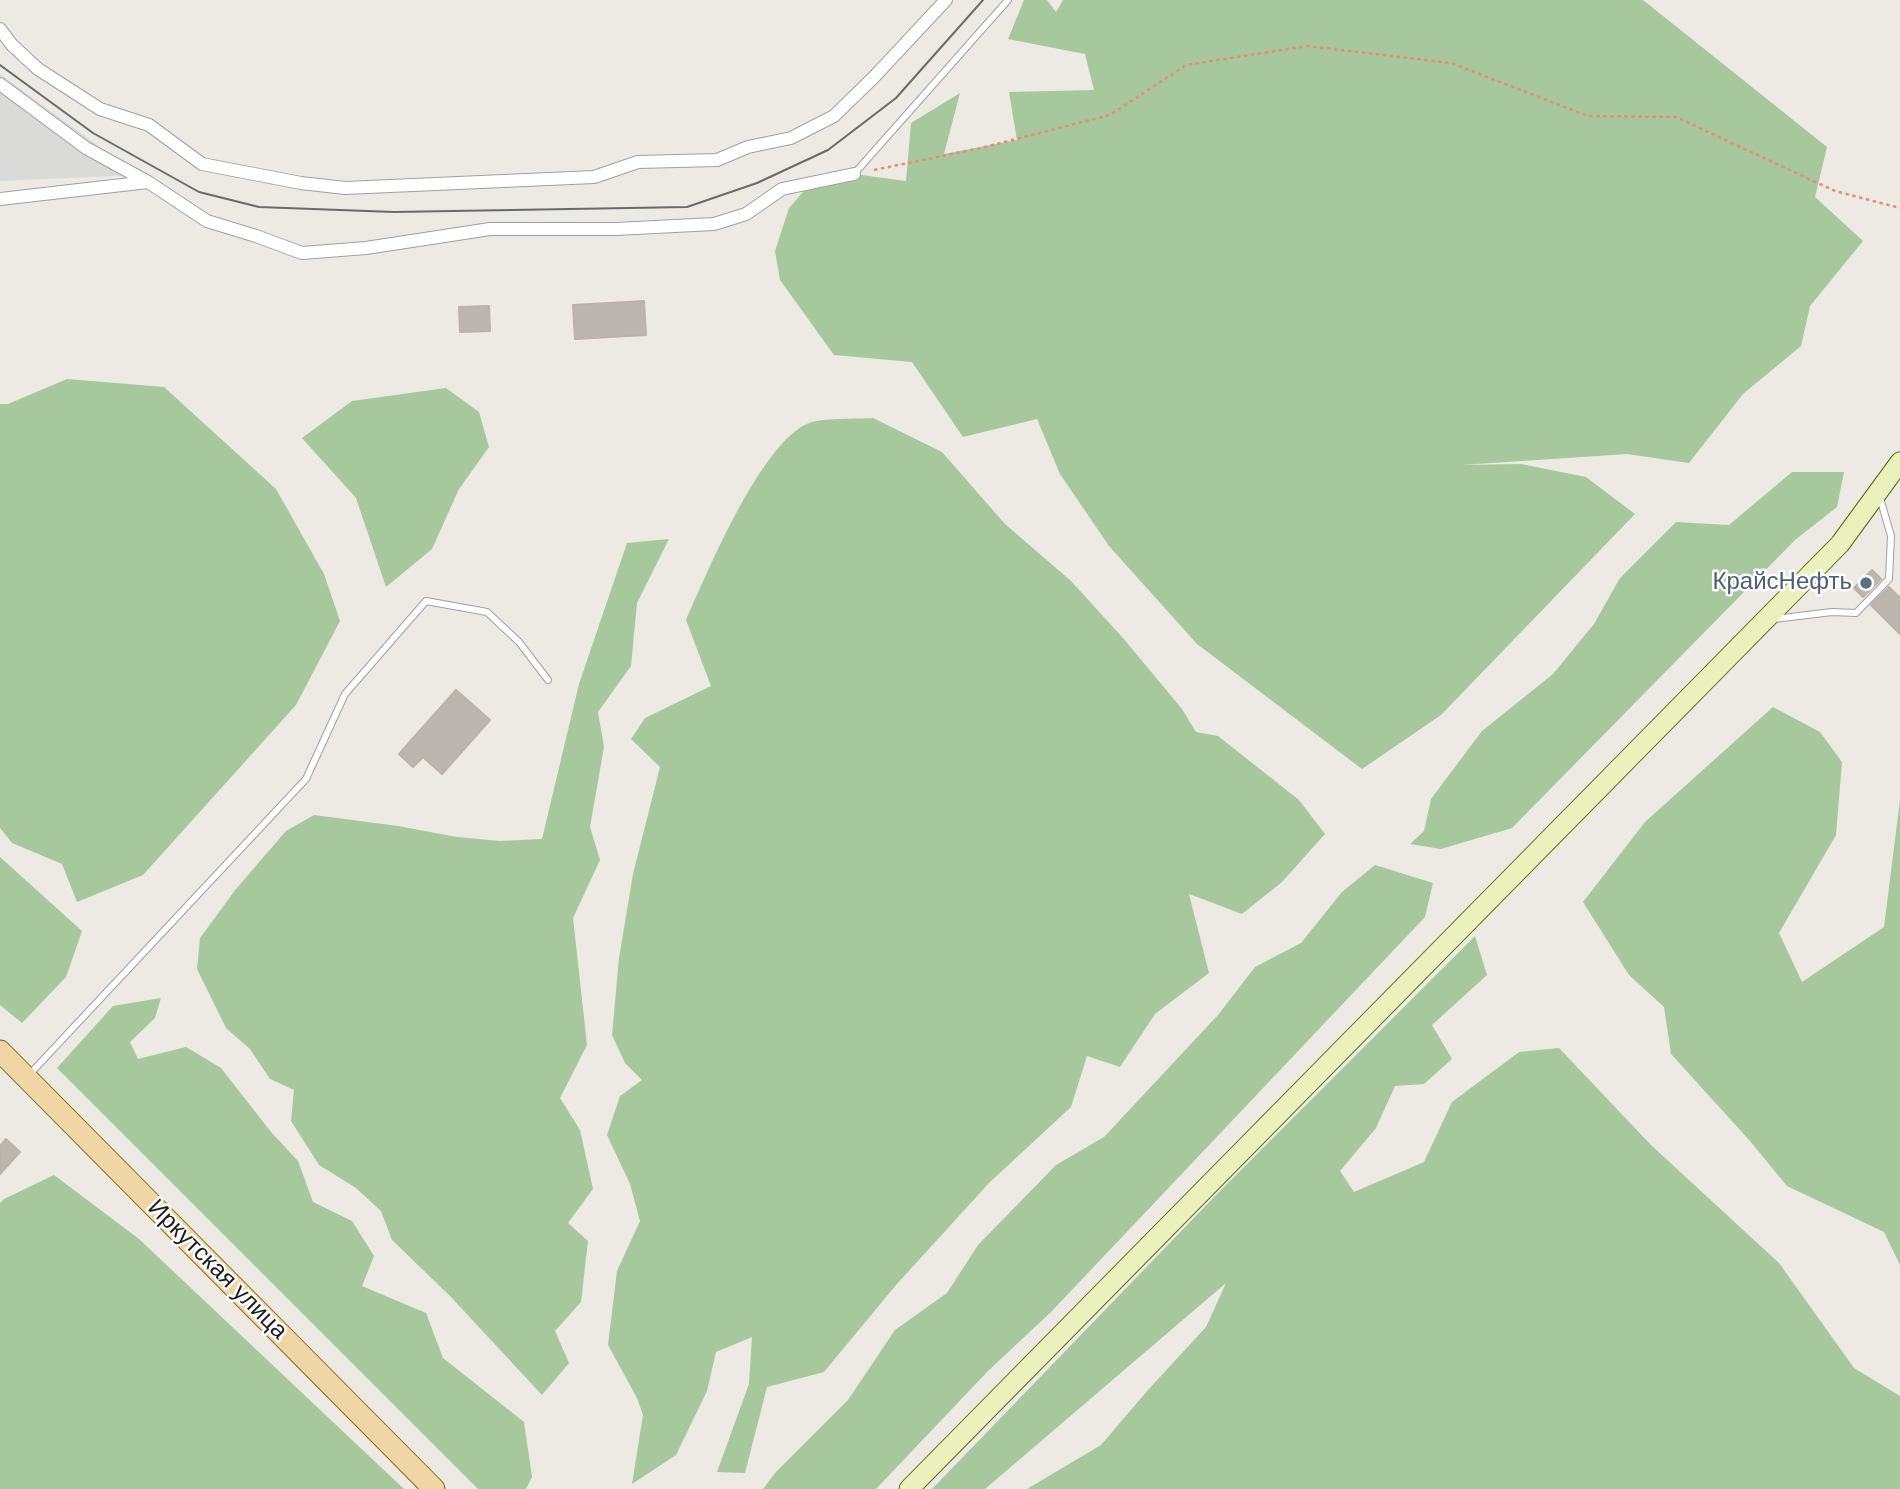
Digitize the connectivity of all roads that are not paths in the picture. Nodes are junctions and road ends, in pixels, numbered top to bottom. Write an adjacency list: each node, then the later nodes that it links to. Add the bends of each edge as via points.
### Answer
1 (946, 0): 3 (street, via 834,116 791,138 748,147 717,160 638,162 594,177 345,188 202,164 149,125 100,109 38,69)
2 (1008, 0): 5 (lane)
3 (0, 29)
4 (0, 84): 6 (street, via 86,148)
5 (854, 174): 6 (street, via 782,189 746,214 714,224 491,229 302,253 207,221)
6 (148, 183): 7 (street)
7 (0, 199)
8 (1900, 462): 9 (street)
9 (1878, 491): 10 (street, via 1840,544); 10 (lane, via 1891,536 1889,579 1856,613)
10 (1765, 620): 15 (street)
11 (548, 680): 13 (lane, via 519,642 487,612 426,601 345,694 306,779)
12 (0, 1051): 13 (main road, Иркутская улица)
13 (27, 1077): 14 (main road, Иркутская улица)
14 (434, 1489)
15 (909, 1489)

